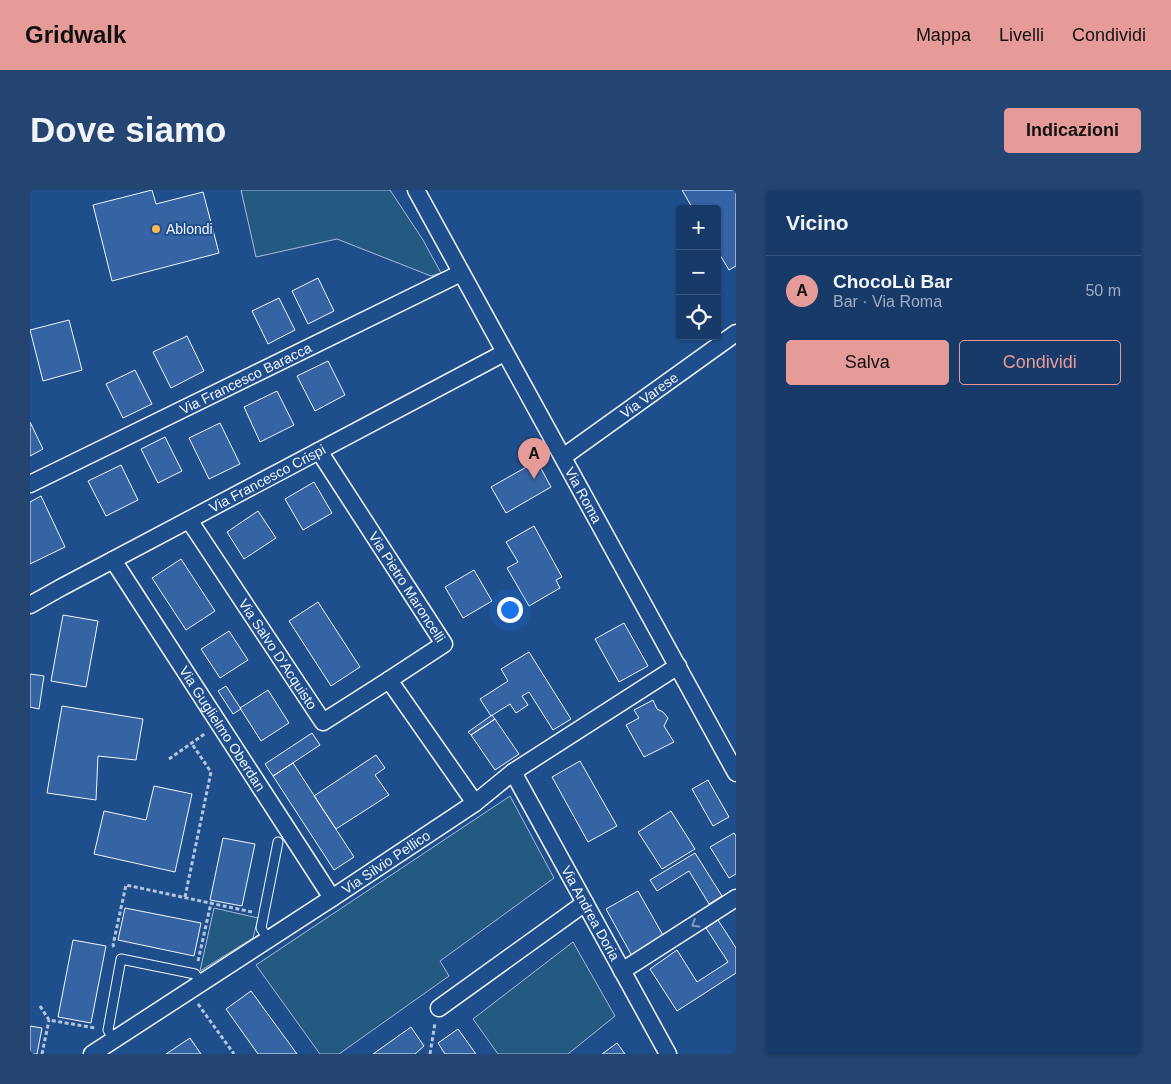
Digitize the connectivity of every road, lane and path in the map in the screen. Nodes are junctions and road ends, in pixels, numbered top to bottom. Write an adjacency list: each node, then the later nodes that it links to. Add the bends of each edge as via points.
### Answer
1 (416, 190): 2 (street, Via Roma)
2 (461, 273): 4 (street, Via Roma); 7 (street, Via Francesco Baracca)
3 (736, 333): 6 (street, Via Varese)
4 (504, 353): 5 (street, Via Francesco Crispi); 6 (street, Via Roma)
5 (319, 451): 8 (street, Via Francesco Crispi); 12 (street, Via Pietro Maroncelli, via 444,644)
6 (563, 457): 11 (street, Via Roma)
7 (30, 484)
8 (189, 520): 9 (street, Via Francesco Crispi); 12 (street, Via Salvo D'Acquisto, via 323,722)
9 (113, 560): 10 (street, Via Francesco Crispi); 13 (street, Via Guglielmo Oberdan)
10 (30, 605)
11 (678, 666): 15 (street, Via Roma); 17 (street, Via Silvio Pellico)
12 (389, 680): 19 (street)
13 (219, 724): 14 (path); 22 (street, Via Guglielmo Oberdan)
14 (192, 744): 16 (path); 21 (path, via 211,772)
15 (732, 756): 18 (street, Via Roma)
16 (169, 759)
17 (513, 772): 19 (street, Via Silvio Pellico); 25 (street, Via Andrea Doria)
18 (736, 773)
19 (475, 803): 22 (street, Via Silvio Pellico)
20 (278, 842): 26 (lane)
21 (185, 897): 24 (path); 28 (path, via 126,884 113,944)
22 (332, 898): 27 (street, Via Silvio Pellico)
23 (736, 898): 29 (street, one-way to 29)
24 (211, 903): 26 (path); 30 (path)
25 (585, 903): 29 (street, Via Andrea Doria); 32 (street)
26 (263, 915): 27 (lane, via 261,928)
27 (268, 939): 30 (street, Via Silvio Pellico)
28 (121, 959): 30 (lane); 34 (lane)
29 (622, 971): 39 (street, Via Andrea Doria)
30 (195, 983): 34 (street, Via Silvio Pellico); 37 (path)
31 (40, 1006): 33 (path)
32 (438, 1008): 38 (path)
33 (49, 1020): 34 (path); 35 (path)
34 (111, 1035): 36 (street, Via Silvio Pellico)
35 (42, 1054)
36 (92, 1054)
37 (234, 1054)
38 (430, 1054)
39 (668, 1054)

